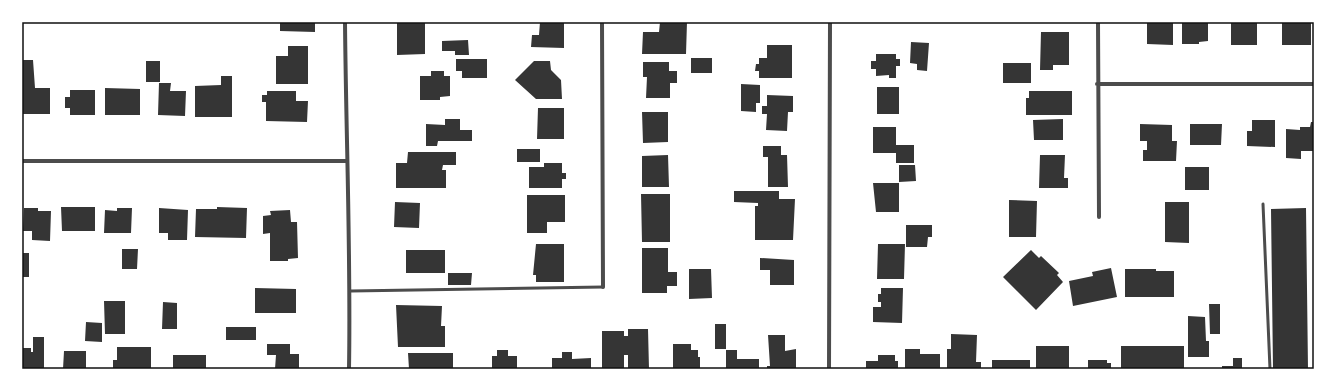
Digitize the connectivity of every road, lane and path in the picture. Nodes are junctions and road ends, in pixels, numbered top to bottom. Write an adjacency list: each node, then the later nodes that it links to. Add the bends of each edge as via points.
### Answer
1 (345, 22): 8 (street)
2 (602, 22): 11 (street)
3 (830, 22): 14 (street)
4 (1098, 22): 5 (street)
5 (1097, 84): 6 (street); 10 (street)
6 (1314, 84)
7 (22, 161): 8 (street)
8 (346, 161): 12 (street)
9 (1263, 204): 15 (lane)
10 (1099, 217)
11 (603, 287): 12 (lane)
12 (351, 291): 13 (street)
13 (349, 369)
14 (829, 369)
15 (1270, 369)

